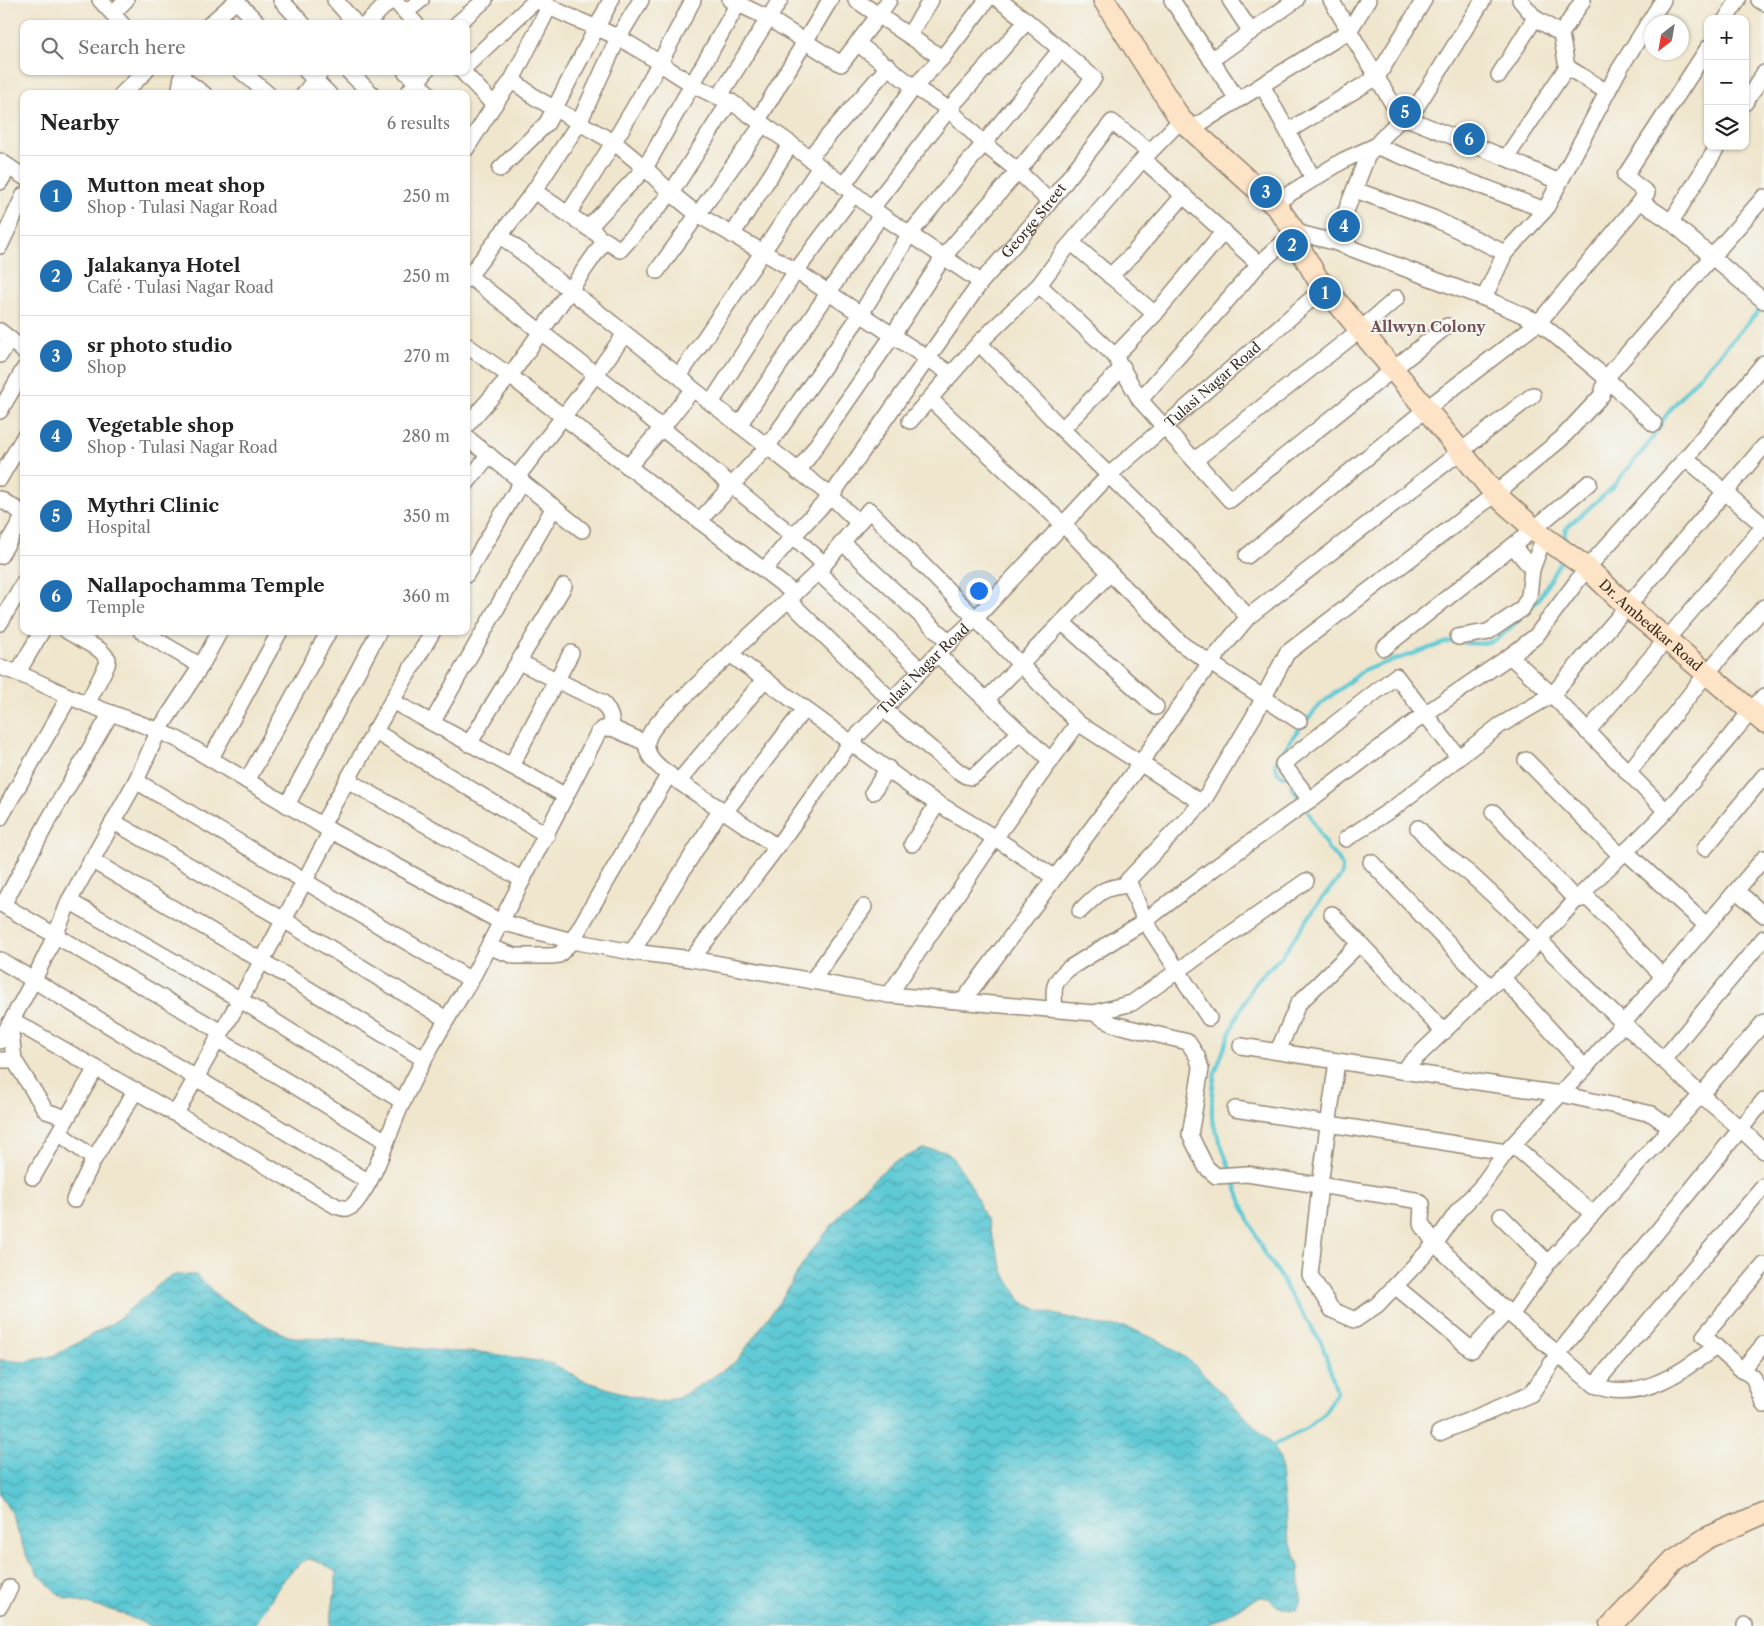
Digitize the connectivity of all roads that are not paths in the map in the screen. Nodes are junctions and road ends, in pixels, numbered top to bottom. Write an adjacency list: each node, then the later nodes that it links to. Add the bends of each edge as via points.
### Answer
1 (100, 0): 38 (street)
2 (126, 0): 38 (street)
3 (237, 0): 41 (street); 42 (street)
4 (282, 0): 43 (street)
5 (335, 0): 44 (street)
6 (393, 0): 35 (street); 45 (street)
7 (421, 0): 35 (street)
8 (484, 0): 47 (street)
9 (611, 0): 49 (street)
10 (641, 0): 54 (street)
11 (693, 0): 62 (street)
12 (780, 0): 39 (street)
13 (830, 0): 55 (street)
14 (856, 0): 36 (street)
15 (889, 0): 36 (street)
16 (931, 0): 53 (street)
17 (987, 0): 59 (street)
18 (999, 0): 48 (street)
19 (1104, 0): 97 (street, Dr. Ambedkar Road)
20 (1172, 0): 60 (street)
21 (1230, 0): 51 (street)
22 (1331, 0): 50 (street)
23 (1368, 0): 50 (street)
24 (1424, 0): 75 (street)
25 (1483, 0): 94 (street)
26 (1520, 0): 40 (street)
27 (1583, 0): 52 (street)
28 (1663, 0): 87 (street)
29 (1738, 0): 37 (street)
30 (1758, 0): 34 (street)
31 (736, 1): 39 (street); 77 (street)
32 (1294, 1): 51 (street)
33 (541, 2): 49 (street); 61 (street); 76 (street)
34 (1764, 4)
35 (406, 12): 46 (street)
36 (879, 15): 53 (street); 56 (street)
37 (1729, 15)
38 (118, 18)
39 (768, 18): 55 (street); 89 (street)
40 (1535, 18): 52 (street); 74 (street)
41 (214, 20)
42 (255, 20)
43 (300, 20)
44 (352, 20)
45 (370, 20)
46 (413, 20)
47 (462, 20)
48 (1027, 21): 57 (street); 93 (street)
49 (595, 28): 54 (street); 92 (street)
50 (1349, 31): 75 (street); 78 (street)
51 (1251, 32): 60 (street)
52 (1561, 34): 64 (street)
53 (909, 35): 59 (street)
54 (618, 38): 62 (street); 96 (street)
55 (804, 42): 56 (street, via 840,64); 95 (street)
56 (857, 43): 63 (street)
57 (1061, 49): 102 (street); 111 (street, via 1094,78)
58 (1704, 54): 123 (street, via 1625,176 1647,193)
59 (942, 58): 79 (street)
60 (1211, 60): 90 (street)
61 (470, 63)
62 (661, 64): 77 (street); 100 (street)
63 (888, 66): 79 (street); 107 (street)
64 (1567, 67): 87 (street); 106 (street)
65 (1764, 73): 88 (street)
66 (142, 75): 80 (street)
67 (183, 75): 81 (street)
68 (184, 75): 82 (street)
69 (246, 75): 83 (street)
70 (314, 75): 84 (street)
71 (315, 75): 85 (street)
72 (352, 75): 86 (street)
73 (466, 75): 91 (street)
74 (1499, 75)
75 (1377, 76): 94 (street); 99 (street)
76 (512, 80): 91 (street); 92 (street)
77 (693, 83): 89 (street); 109 (street)
78 (1262, 85): 90 (street); 99 (street)
79 (914, 87): 93 (street); 116 (street)
80 (126, 90)
81 (180, 90)
82 (200, 90)
83 (263, 90)
84 (306, 90)
85 (326, 90)
86 (368, 90)
87 (1607, 92): 115 (street)
88 (1749, 97)
89 (724, 99): 95 (street); 119 (street)
90 (1237, 99): 97 (street)
91 (494, 105): 98 (street)
92 (554, 108): 96 (street); 110 (street, via 547,123)
93 (949, 109): 102 (street); 127 (street)
94 (1405, 119): 104 (street); 106 (street)
95 (760, 122): 101 (street); 129 (street)
96 (579, 123): 100 (street); 118 (street)
97 (1186, 125): 105 (street); 125 (street, Dr. Ambedkar Road)
98 (471, 130)
99 (1288, 131): 113 (street)
100 (614, 143): 109 (street); 128 (street)
101 (791, 144): 107 (street); 135 (street)
102 (984, 144): 111 (street); 136 (street)
103 (1716, 150): 130 (street)
104 (1371, 151): 113 (street, via 1344,160); 117 (street); 125 (street); 126 (street)
105 (1147, 156): 120 (street); 122 (street, George Street, via 1112,122); 139 (street)
106 (1506, 158): 115 (street)
107 (814, 162): 116 (street); 141 (street)
108 (4, 164): 112 (street); 114 (street)
109 (645, 168): 119 (street); 131 (street)
110 (500, 169)
111 (1018, 172): 122 (street); 143 (street)
112 (20, 174)
113 (1313, 178): 125 (street)
114 (0, 182)
115 (1558, 182): 126 (street)
116 (849, 190): 127 (street); 147 (street)
117 (1356, 190): 138 (street); 142 (street, via 1432,218)
118 (534, 191): 128 (street); 134 (street)
119 (671, 193): 129 (street); 137 (street, via 620,250)
120 (1184, 195): 132 (street); 149 (street)
121 (1764, 197): 144 (street)
122 (1049, 201): 151 (street, George Street)
123 (1640, 201): 130 (street); 161 (street)
124 (20, 203): 140 (street)
125 (1276, 206): 133 (street, Dr. Ambedkar Road)
126 (1545, 210): 142 (street)
127 (877, 211): 136 (street); 155 (street)
128 (568, 214): 131 (street)
129 (698, 215): 135 (street); 146 (street)
130 (1671, 222): 144 (street)
131 (588, 228): 137 (street)
132 (1224, 231): 145 (street); 160 (street)
133 (1295, 232): 138 (street); 145 (street); 153 (street, Dr. Ambedkar Road, via 1302,252)
134 (500, 235): 148 (street); 154 (street)
135 (732, 235): 141 (street)
136 (909, 235): 143 (street); 159 (street)
137 (605, 240): 154 (street)
138 (1334, 242): 157 (street)
139 (1072, 243): 149 (street); 152 (street)
140 (0, 245)
141 (762, 253): 147 (street); 178 (street)
142 (1506, 253): 157 (street)
143 (944, 256): 151 (street); 166 (street)
144 (1712, 257): 158 (street); 180 (street)
145 (1259, 264): 184 (street)
146 (658, 271)
147 (796, 271): 155 (street); 185 (street)
148 (470, 272)
149 (1110, 276): 160 (street)
150 (470, 278): 164 (street)
151 (981, 282): 171 (street, George Street)
152 (1039, 285): 168 (street); 172 (street)
153 (1324, 288): 163 (street, Dr. Ambedkar Road); 193 (street, Tulasi Nagar Road)
154 (570, 290): 164 (street); 165 (street)
155 (829, 293): 159 (street); 192 (street)
156 (1397, 298): 163 (street)
157 (1484, 298): 161 (street)
158 (1764, 301)
159 (861, 314): 166 (street); 199 (street)
160 (1155, 314): 172 (street)
161 (1539, 322): 180 (street); 186 (street)
162 (1448, 326): 174 (street)
163 (1360, 330): 174 (street, Dr. Ambedkar Road); 203 (street)
164 (541, 331): 175 (street); 177 (street)
165 (625, 334): 175 (street); 178 (street)
166 (893, 335): 171 (street); 205 (street)
167 (15, 341): 170 (street)
168 (979, 342): 176 (street); 195 (street)
169 (470, 348): 177 (street)
170 (0, 355)
171 (928, 359): 176 (street); 214 (street, George Street)
172 (1119, 362): 184 (street); 195 (street)
173 (1764, 363): 202 (street)
174 (1392, 370): 186 (street, Dr. Ambedkar Road); 203 (street, via 1230,500)
175 (596, 374): 188 (street); 194 (street)
176 (951, 374): 183 (street)
177 (510, 376): 188 (street); 189 (street)
178 (679, 376): 181 (street)
179 (20, 377): 187 (street)
180 (1606, 378): 191 (street); 213 (street, via 1602,395 1561,438)
181 (693, 389): 185 (street); 194 (street)
182 (1533, 395): 200 (street)
183 (930, 399): 190 (street); 221 (street)
184 (1140, 400): 193 (street)
185 (711, 403): 192 (street)
186 (1426, 409): 200 (street, Dr. Ambedkar Road); 229 (street)
187 (0, 411)
188 (564, 418): 204 (street); 209 (street)
189 (470, 421)
190 (910, 421)
191 (1654, 424)
192 (740, 425): 199 (street)
193 (1166, 427): 203 (street); 206 (street, Tulasi Nagar Road)
194 (662, 428): 204 (street); 211 (street)
195 (1062, 429): 206 (street)
196 (470, 440): 201 (street)
197 (20, 445): 207 (street)
198 (1764, 446): 212 (street)
199 (768, 447): 205 (street); 211 (street)
200 (1459, 451): 213 (street, Dr. Ambedkar Road); 241 (street)
201 (489, 455): 208 (street); 209 (street)
202 (1686, 458): 212 (street); 232 (street)
203 (1195, 460)
204 (628, 467): 218 (street)
205 (798, 472): 214 (street)
206 (1109, 475): 221 (street, Tulasi Nagar Road); 241 (street)
207 (0, 478)
208 (470, 479)
209 (519, 479): 216 (street); 230 (street)
210 (1589, 483): 224 (street)
211 (731, 485): 218 (street); 225 (street)
212 (1725, 493): 222 (street); 239 (street)
213 (1495, 494): 224 (street, Dr. Ambedkar Road); 273 (street, via 1287,653)
214 (831, 496): 220 (street); 225 (street, George Street)
215 (0, 499): 217 (street)
216 (554, 507): 223 (street); 285 (street)
217 (20, 512)
218 (699, 521): 234 (street)
219 (20, 522): 228 (street)
220 (859, 523): 226 (street); 242 (street, via 869,510)
221 (1063, 524): 235 (street); 242 (street, Tulasi Nagar Road)
222 (1764, 526): 254 (street)
223 (582, 530)
224 (1540, 533): 227 (street); 232 (street, Dr. Ambedkar Road); 233 (street)
225 (794, 536): 231 (street); 234 (street, George Street)
226 (843, 543): 231 (street); 255 (street)
227 (1513, 546): 233 (street); 256 (street)
228 (0, 556)
229 (1247, 556)
230 (470, 568)
231 (821, 568): 238 (street); 266 (street)
232 (1587, 568): 239 (street, Dr. Ambedkar Road); 260 (street, via 1536,636)
233 (1532, 569): 253 (street, via 1529,596 1522,609 1488,632)
234 (764, 570): 238 (street)
235 (1110, 573): 243 (street); 262 (street, via 1183,644)
236 (564, 586): 261 (street)
237 (20, 589): 244 (street)
238 (791, 597): 258 (street); 277 (street)
239 (1628, 607): 254 (street, Dr. Ambedkar Road); 271 (street)
240 (1764, 607): 268 (street)
241 (1248, 617): 262 (street)
242 (975, 619): 255 (street, Tulasi Nagar Road); 263 (street)
243 (1062, 622): 263 (street); 278 (street)
244 (0, 623)
245 (40, 635): 267 (street)
246 (74, 635): 276 (street, via 100,650 108,659)
247 (148, 635): 264 (street)
248 (218, 635): 264 (street)
249 (278, 635): 294 (street)
250 (327, 635): 306 (street)
251 (377, 635): 312 (street)
252 (431, 635): 275 (street)
253 (1458, 637)
254 (1667, 638): 268 (street, Dr. Ambedkar Road); 290 (street)
255 (950, 643): 259 (street, Tulasi Nagar Road)
256 (1384, 648)
257 (571, 653): 270 (street)
258 (730, 654): 269 (street); 292 (street, via 667,713)
259 (937, 654): 266 (street, Tulasi Nagar Road); 274 (street)
260 (1510, 656): 271 (street); 282 (street)
261 (518, 662): 270 (street); 293 (street)
262 (1210, 662): 273 (street); 298 (street)
263 (1020, 664): 274 (street); 284 (street)
264 (201, 666): 287 (street)
265 (1, 669): 267 (street)
266 (921, 670): 277 (street, Tulasi Nagar Road)
267 (18, 672): 272 (street)
268 (1707, 673): 280 (street, Dr. Ambedkar Road); 301 (street)
269 (765, 679): 279 (street); 303 (street)
270 (557, 680): 286 (street, via 602,702 609,710); 299 (street)
271 (1552, 695): 290 (street); 295 (street, via 1499,726)
272 (69, 697): 276 (street); 316 (street)
273 (1263, 698): 283 (street); 309 (street)
274 (987, 699): 289 (street)
275 (392, 701): 285 (street); 288 (street)
276 (87, 704): 281 (street)
277 (888, 705): 289 (street, via 966,776 972,777 979,772); 291 (street, Tulasi Nagar Road)
278 (1156, 707)
279 (805, 708): 291 (street); 313 (street)
280 (1760, 710): 314 (street)
281 (111, 713): 287 (street); 338 (street)
282 (1425, 714): 295 (street); 310 (street); 310 (street, via 1396,676 1283,764)
283 (1299, 721)
284 (1078, 723): 297 (street); 298 (street)
285 (432, 724): 293 (street)
286 (612, 728): 292 (street); 308 (street, via 598,733)
287 (159, 730): 294 (street); 305 (street)
288 (374, 731): 304 (street); 320 (street)
289 (1020, 732): 297 (street)
290 (1588, 732): 301 (street)
291 (851, 742): 300 (street); 324 (street, Tulasi Nagar Road)
292 (646, 743): 303 (street, via 655,764)
293 (470, 744): 299 (street)
294 (211, 758): 306 (street)
295 (1459, 758): 322 (street, via 1395,807)
296 (1526, 760): 326 (street, via 1618,853)
297 (1051, 761): 321 (street)
298 (1140, 764): 309 (street); 330 (street)
299 (511, 766): 308 (street)
300 (888, 768): 307 (street); 311 (street)
301 (1628, 773): 314 (street)
302 (1764, 776): 325 (street)
303 (674, 777): 313 (street); 349 (street)
304 (347, 780): 318 (street); 331 (street)
305 (136, 781): 317 (street); 332 (street)
306 (247, 781): 312 (street)
307 (873, 792)
308 (566, 796): 320 (street)
309 (1202, 803): 334 (street, via 1128,880)
310 (1306, 803): 344 (street)
311 (937, 804): 321 (street); 323 (street)
312 (287, 805): 318 (street)
313 (723, 810): 324 (street); 353 (street)
314 (1666, 811): 326 (street)
315 (1493, 812): 337 (street)
316 (0, 818)
317 (114, 822): 328 (street); 343 (street)
318 (326, 828): 332 (street); 345 (street)
319 (1418, 828): 350 (street)
320 (547, 835): 331 (street)
321 (995, 838): 330 (street); 364 (street)
322 (1346, 839)
323 (912, 844)
324 (777, 846): 355 (street, Tulasi Nagar Road)
325 (1705, 848)
326 (1626, 852): 337 (street); 346 (street)
327 (1764, 858): 335 (street)
328 (91, 860): 336 (street); 356 (street)
329 (1371, 862): 363 (street)
330 (1054, 877): 366 (street)
331 (523, 880): 345 (street)
332 (304, 881): 343 (street); 361 (street)
333 (1306, 881): 357 (street)
334 (1128, 884): 340 (street, via 1102,890); 344 (street)
335 (1737, 891): 342 (street); 346 (street)
336 (69, 900): 347 (street); 365 (street)
337 (1576, 900): 350 (street); 358 (street, via 1588,898)
338 (2, 904): 347 (street)
339 (864, 907): 362 (street)
340 (1080, 910)
341 (1332, 914): 351 (street)
342 (1764, 915)
343 (284, 920): 356 (street); 370 (street)
344 (1145, 921): 357 (street); 367 (street, via 1060,976 1053,988)
345 (501, 922): 349 (street); 352 (street)
346 (1706, 925): 358 (street)
347 (56, 935): 360 (street); 375 (street)
348 (1764, 938): 381 (street)
349 (572, 941): 352 (street, via 559,955 551,956 516,956); 353 (street)
350 (1540, 941): 359 (street); 373 (street)
351 (1360, 943): 374 (street); 378 (street, via 1298,1004)
352 (489, 947): 361 (street)
353 (632, 952): 355 (street)
354 (0, 960): 360 (street)
355 (692, 960): 362 (street)
356 (262, 961): 365 (street); 379 (street)
357 (1178, 971): 368 (street, via 1132,1003); 369 (street)
358 (1663, 976): 373 (street)
359 (1502, 978): 363 (street); 384 (street)
360 (34, 980): 371 (street); 386 (street)
361 (471, 980): 370 (street)
362 (812, 981): 364 (street)
363 (1490, 987): 374 (street)
364 (889, 995): 366 (street)
365 (239, 999): 375 (street); 391 (street)
366 (963, 1001): 367 (street)
367 (1055, 1009): 368 (street)
368 (1094, 1013): 405 (street, via 1114,1024 1188,1042 1198,1056 1201,1069 1190,1135 1206,1168 1216,1176 1247,1174)
369 (1209, 1018)
370 (446, 1019): 379 (street)
371 (11, 1022): 376 (street); 380 (street); 383 (street)
372 (1764, 1022): 389 (street)
373 (1623, 1023): 381 (street); 384 (street)
374 (1444, 1032): 385 (street)
375 (219, 1036): 386 (street); 399 (street)
376 (0, 1041)
377 (1241, 1046): 378 (street)
378 (1278, 1051): 382 (street)
379 (424, 1059): 391 (street)
380 (7, 1060): 394 (street, via 46,1110)
381 (1663, 1060): 389 (street)
382 (1337, 1061): 385 (street); 395 (street)
383 (96, 1068): 387 (street); 394 (street)
384 (1585, 1068): 388 (street)
385 (1402, 1071): 388 (street)
386 (196, 1078): 393 (street); 404 (street)
387 (136, 1090): 393 (street); 402 (street)
388 (1562, 1094): 396 (street, via 1652,1114); 400 (street)
389 (1701, 1095): 396 (street); 397 (street)
390 (1764, 1100): 397 (street)
391 (403, 1102): 399 (street)
392 (1235, 1109): 395 (street)
393 (176, 1113): 404 (street, via 336,1206 351,1208)
394 (67, 1118): 398 (street)
395 (1329, 1124): 400 (street); 405 (street)
396 (1671, 1128): 408 (street)
397 (1741, 1129): 401 (street); 417 (street)
398 (59, 1133): 402 (street); 403 (street)
399 (386, 1140): 404 (street)
400 (1510, 1148): 408 (street); 410 (street)
401 (1764, 1151)
402 (94, 1159): 407 (street)
403 (33, 1176)
404 (369, 1182)
405 (1320, 1184): 410 (street, via 1415,1200 1422,1204 1421,1223); 413 (street, via 1310,1275 1332,1310 1355,1320 1378,1305)
406 (1764, 1186): 419 (street)
407 (74, 1200)
408 (1593, 1214): 411 (street)
409 (1501, 1216): 411 (street)
410 (1434, 1244): 413 (street); 414 (street)
411 (1548, 1263): 414 (street)
412 (1764, 1265): 416 (street, via 1704,1336)
413 (1395, 1286): 414 (street, via 1472,1350)
414 (1509, 1313): 417 (street)
415 (1764, 1344): 418 (street)
416 (1716, 1347): 418 (street); 419 (street, via 1685,1369 1647,1387 1613,1390)
417 (1558, 1354): 419 (street); 421 (street, via 1531,1394)
418 (1742, 1370): 420 (street, via 1753,1377)
419 (1594, 1385)
420 (1764, 1405)
421 (1439, 1433)
422 (1764, 1513): 425 (street, via 1707,1538 1674,1560)
423 (10, 1588): 424 (street)
424 (0, 1606)
425 (1611, 1626)

